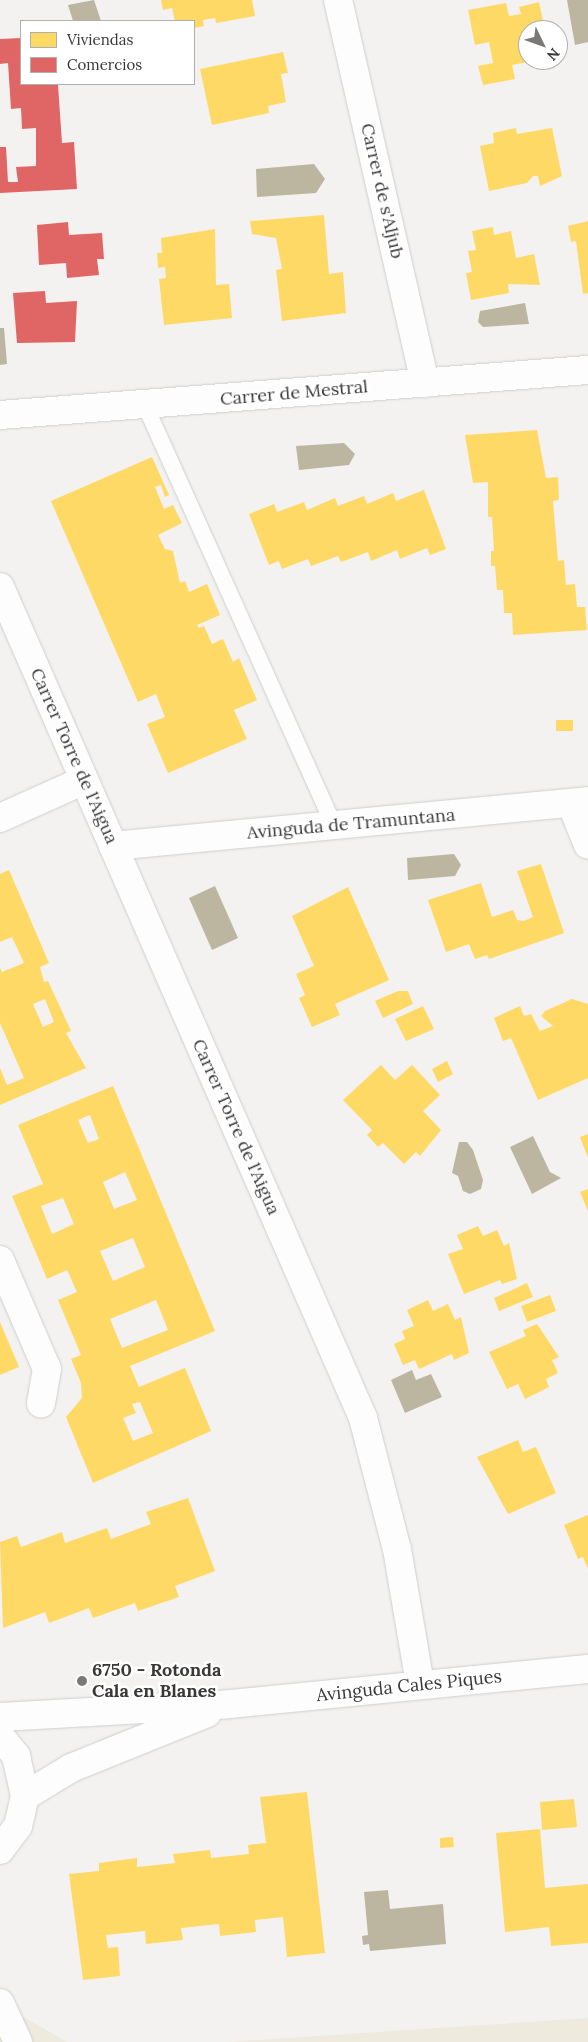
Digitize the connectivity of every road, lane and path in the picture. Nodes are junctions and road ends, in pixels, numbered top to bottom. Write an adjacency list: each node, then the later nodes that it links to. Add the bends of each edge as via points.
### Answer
1 (338, 0): 3 (street, Carrer de s'Aljub)
2 (588, 370): 3 (street, Carrer de Mestral)
3 (425, 383): 4 (street, Carrer de Mestral)
4 (145, 406): 5 (street, Carrer de Mestral); 10 (lane)
5 (0, 415)
6 (0, 587): 7 (street, Carrer Torre de l'Aigua)
7 (84, 780): 9 (street); 12 (street, Carrer Torre de l'Aigua)
8 (580, 802): 10 (street, Avinguda de Tramuntana); 11 (street)
9 (0, 818)
10 (334, 826): 12 (street, Avinguda de Tramuntana)
11 (588, 845)
12 (113, 846): 16 (street, Carrer Torre de l'Aigua, via 362,1418 397,1548)
13 (0, 1260): 14 (street, via 47,1370)
14 (41, 1404)
15 (588, 1668): 16 (street, Avinguda Cales Piques)
16 (420, 1683): 17 (street, Avinguda Cales Piques)
17 (230, 1704): 18 (street, Avinguda Cales Piques); 20 (street, Avinguda Cales Piques, via 71,1768)
18 (0, 1718)
19 (0, 1736): 20 (street, via 16,1756)
20 (25, 1796): 21 (street)
21 (6, 1843): 22 (street)
22 (0, 1860)
23 (0, 1980): 24 (street)
24 (2, 2008): 25 (street)
25 (18, 2042)

